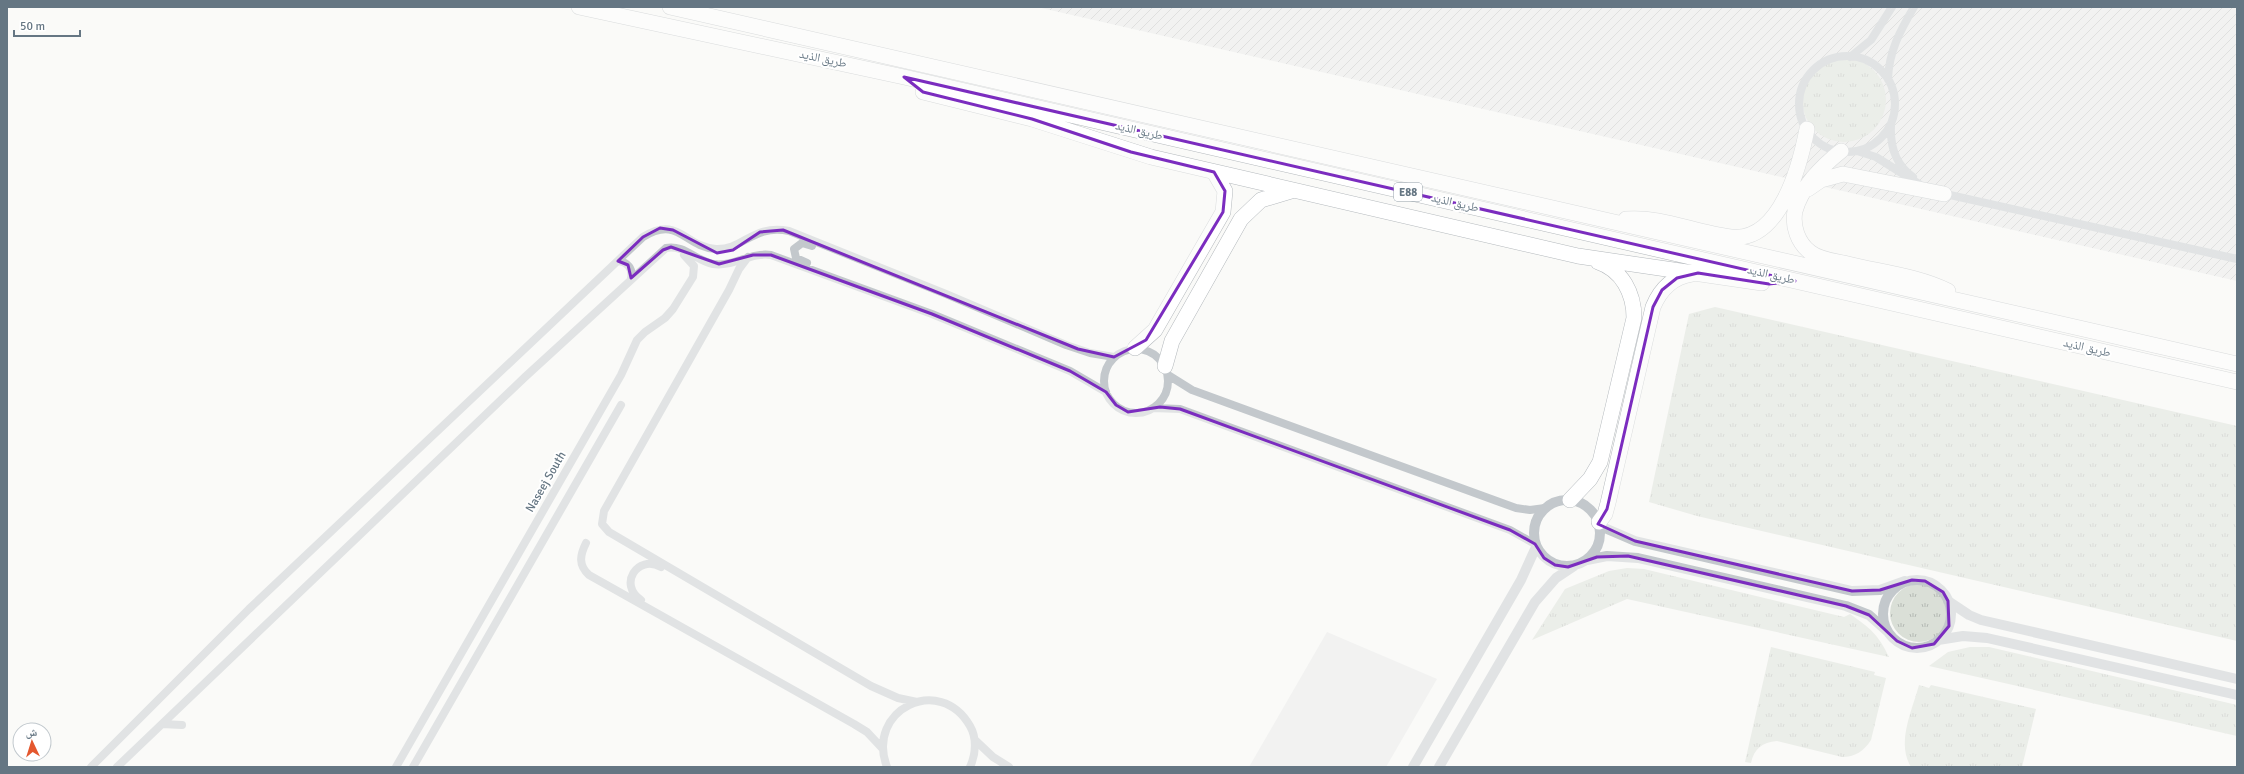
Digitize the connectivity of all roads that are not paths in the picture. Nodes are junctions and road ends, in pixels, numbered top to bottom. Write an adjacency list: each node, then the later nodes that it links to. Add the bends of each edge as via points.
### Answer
1 (579, 7): 6 (highway, طريق الذيد / E88)
2 (670, 7): 17 (highway, طريق الذيد / E88)
3 (1892, 7): 5 (street, via 1871,40)
4 (1914, 7): 7 (street, via 1894,43)
5 (1850, 56): 7 (street, via 1872,63); 9 (street, via 1826,61 1806,80 1801,94 1800,110)
6 (904, 77): 12 (highway, via 923,92 1032,119 1131,152); 27 (highway, طريق الذيد / E88)
7 (1888, 79): 8 (street, via 1895,104)
8 (1891, 124): 11 (street, via 1877,141); 13 (street, via 1892,147 1896,158 1911,176)
9 (1807, 129): 10 (street, via 1821,144); 17 (highway, via 1801,160 1790,189 1773,215 1751,234 1730,237 1645,219)
10 (1841, 151): 11 (street); 15 (highway, via 1818,171)
11 (1857, 151): 13 (street, via 1876,157 1906,177)
12 (1214, 172): 14 (highway); 29 (highway, via 1225,191 1223,212 1155,330)
13 (1929, 188): 16 (street)
14 (1296, 191): 20 (highway); 32 (highway, via 1261,200 1241,219 1172,341)
15 (1803, 193): 16 (highway, via 1821,180 1843,174); 28 (highway, via 1794,222 1799,239 1810,252 1826,259 1928,283 1947,291)
16 (1944, 194): 21 (street)
17 (1610, 222): 28 (highway, طريق الذيد / E88)
18 (836, 250): 22 (street, via 783,230 760,232 734,245 710,248 664,228 643,237); 25 (street, via 804,243 794,249 798,259 815,266); 30 (street, via 1066,345)
19 (748, 256): 23 (street, via 732,263 712,264 671,247 663,250); 25 (street, via 771,255); 44 (street, via 602,518 604,528 609,532)
20 (1578, 256): 24 (highway); 37 (highway, via 1600,263 1619,276 1631,295 1634,318 1600,462 1590,480)
21 (2237, 259)
22 (618, 261): 26 (street, via 628,265 632,271); 58 (street, via 239,618)
23 (647, 264): 26 (street); 60 (street, Naseej South, via 667,253 677,253 692,261 695,272 669,314 645,332 634,345 621,375)
24 (1698, 273): 27 (highway, via 1768,284); 39 (highway, via 1686,275 1669,284 1662,290 1652,307 1608,503)
25 (825, 275): 34 (street, via 932,314 1070,371)
26 (631, 278): 53 (street)
27 (1795, 281): 33 (highway, طريق الذيد / E88)
28 (1963, 302): 31 (highway, طريق الذيد / E88)
29 (1135, 348): 30 (street); 32 (street, via 1156,355)
30 (1114, 357): 34 (street, via 1105,373)
31 (2237, 364)
32 (1167, 370): 36 (street, via 1169,382 1164,397); 38 (street, via 1192,390 1516,508)
33 (2237, 382)
34 (1106, 392): 36 (street, via 1116,405 1128,412 1141,412)
35 (621, 405): 61 (street)
36 (1153, 408): 41 (street, via 1180,410 1510,530)
37 (1570, 500): 38 (street, via 1556,502); 39 (street, via 1586,505)
38 (1545, 508): 41 (street, via 1534,525)
39 (1599, 524): 42 (street, via 1600,541); 45 (street, via 1635,541 1852,591 1880,590)
40 (586, 543): 47 (street, via 580,559 586,572)
41 (1536, 545): 43 (street, via 1544,558 1555,565); 66 (street, via 1521,580)
42 (1587, 560): 43 (street); 48 (street, via 1617,556 1638,558 1846,606 1869,615)
43 (1574, 566): 67 (street, via 1556,578 1535,602)
44 (682, 575): 47 (street, via 652,564 643,564 632,572 630,585 633,594); 52 (street, via 880,690)
45 (1905, 581): 46 (street, via 1918,580 1935,585); 48 (street, via 1892,590 1884,602 1883,622)
46 (1948, 600): 49 (street, via 1951,618 1944,634); 50 (street, via 1981,620)
47 (656, 613): 56 (street, via 854,724 867,732)
48 (1887, 631): 49 (street, via 1897,642 1912,648 1925,647)
49 (1938, 640): 51 (street, via 1963,636 1987,638)
50 (2237, 679)
51 (2237, 695)
52 (917, 702): 55 (street, via 933,700 952,706 966,719); 56 (street, via 894,715 885,731)
53 (162, 724): 54 (street); 59 (street)
54 (182, 725)
55 (975, 740): 64 (street, via 974,757); 65 (street)
56 (882, 748): 57 (street)
57 (883, 758): 62 (street); 63 (street)
58 (91, 767)
59 (117, 767)
60 (396, 767)
61 (413, 767)
62 (883, 767)
63 (887, 767)
64 (970, 767)
65 (1010, 767)
66 (1414, 767)
67 (1440, 767)

